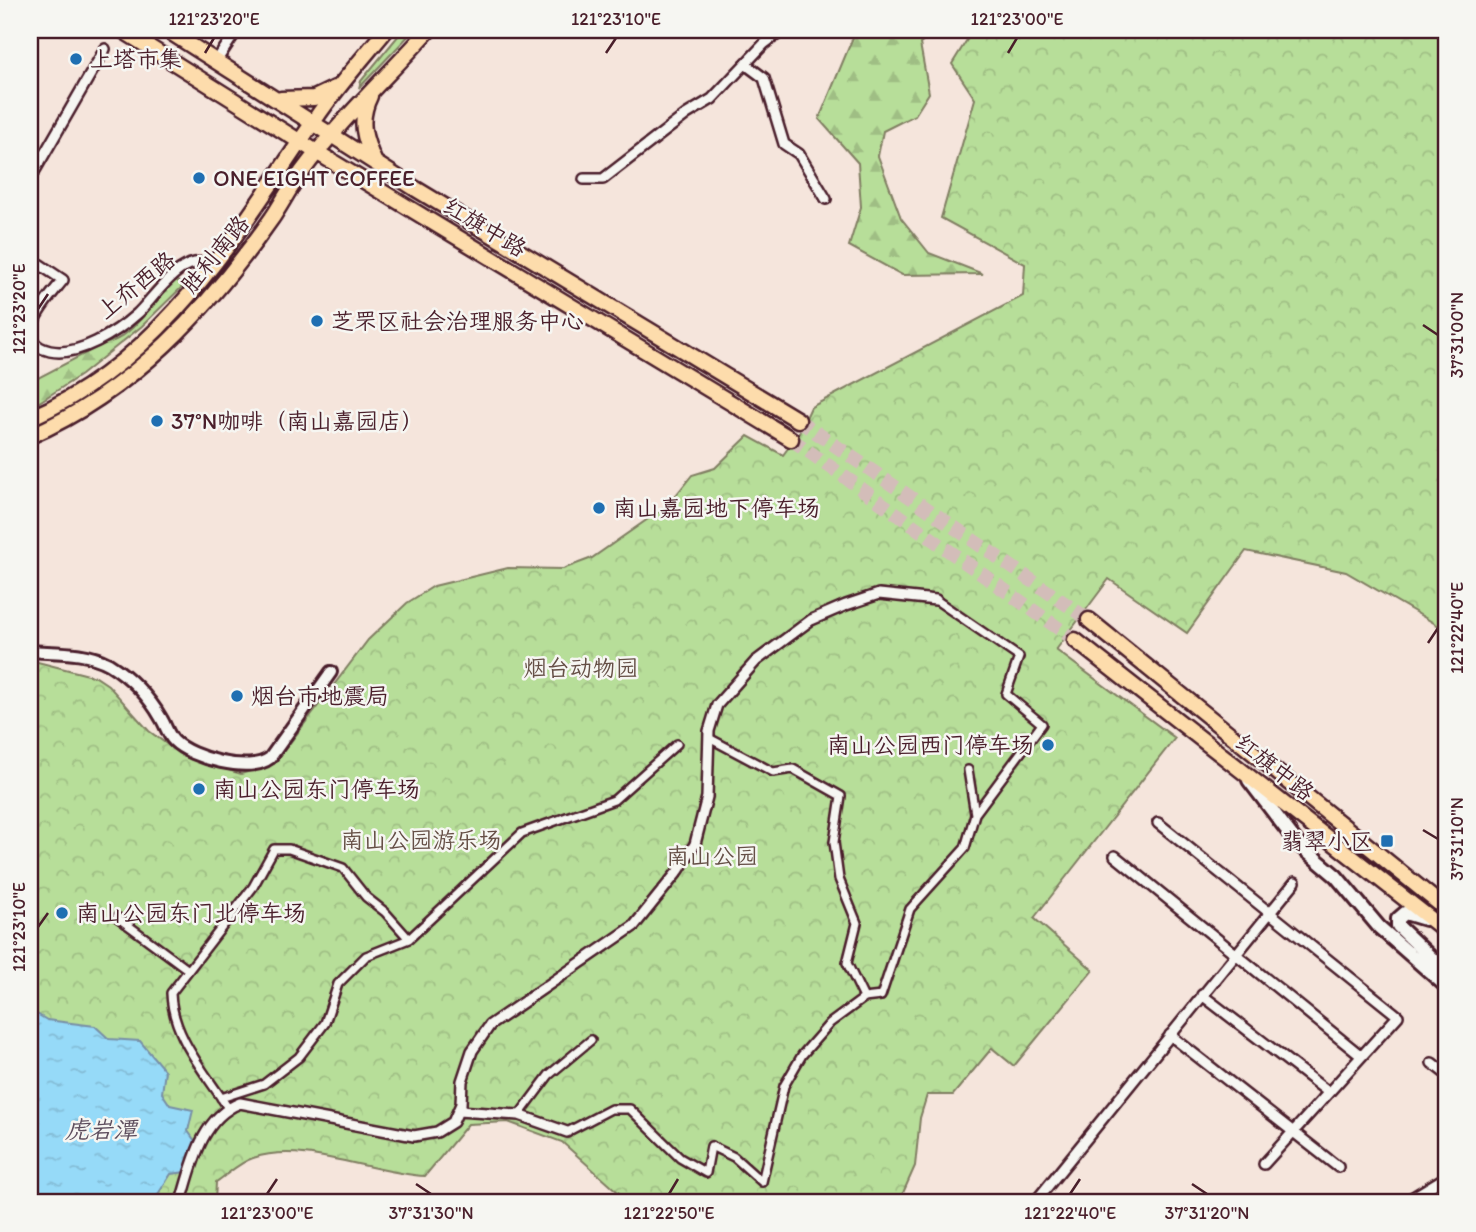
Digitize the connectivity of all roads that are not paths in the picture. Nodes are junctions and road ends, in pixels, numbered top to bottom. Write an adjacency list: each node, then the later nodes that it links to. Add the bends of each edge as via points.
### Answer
1 (122, 30): 15 (main road, 红旗中路)
2 (167, 30): 8 (main road, 红旗中路)
3 (237, 30): 8 (street)
4 (386, 30): 10 (main road, 胜利南路)
5 (429, 30): 11 (main road, 胜利南路)
6 (783, 30): 9 (street)
7 (105, 49): 18 (street)
8 (217, 60): 12 (main road, 红旗中路)
9 (746, 64): 21 (street, via 712,99 603,179); 22 (street, via 764,78 784,144 799,154)
10 (344, 80): 12 (main road, via 314,98); 13 (main road, 胜利南路)
11 (374, 89): 14 (main road, 胜利南路); 19 (main road, via 365,108 363,128)
12 (279, 99): 13 (main road, 红旗中路)
13 (314, 121): 14 (main road, 红旗中路); 15 (main road, 胜利南路)
14 (331, 135): 17 (main road, 胜利南路); 19 (main road, 红旗中路)
15 (301, 142): 17 (main road, 红旗中路); 24 (main road, 胜利南路)
16 (30, 152): 18 (street)
17 (318, 153): 27 (main road, 胜利南路, via 247,251 168,344 107,396); 28 (main road, 红旗中路)
18 (41, 160): 20 (street)
19 (376, 164): 26 (main road, 红旗中路)
20 (30, 179)
21 (584, 179)
22 (826, 199)
23 (30, 258): 24 (street, 上夼西路, via 63,280 31,323 30,333 34,342 60,353 76,351 128,322 159,286 190,265 202,262)
24 (213, 267): 25 (main road, 胜利南路, via 181,307 120,365 63,404)
25 (30, 418)
26 (798, 420)
27 (30, 436)
28 (791, 439)
29 (936, 600): 34 (street, via 879,594 811,621 756,661 717,705); 38 (street, via 1019,657 1006,694 1042,724)
30 (1089, 620): 42 (main road, 红旗中路)
31 (1075, 640): 36 (main road, 红旗中路)
32 (30, 651): 33 (street, via 85,655 107,663 129,678 153,705 177,745 248,766 270,758)
33 (331, 672)
34 (709, 738): 52 (street, via 774,772 793,769 841,796 834,842 839,879 857,923 847,963); 61 (street, via 707,797 695,844 679,870 634,926 490,1025 472,1051)
35 (677, 744): 46 (street, via 614,800 522,833)
36 (1240, 769): 45 (main road, 红旗中路); 50 (main road, via 1297,843 1336,876 1379,927)
37 (968, 770): 38 (street)
38 (975, 814): 52 (street, via 965,848 910,909 881,996)
39 (1158, 823): 43 (street)
40 (1115, 856): 47 (street)
41 (1295, 882): 43 (street)
42 (1446, 909)
43 (1271, 911): 47 (street); 55 (street, via 1398,1016)
44 (117, 917): 48 (street)
45 (1446, 932): 49 (main road, via 1413,913 1398,921 1404,933)
46 (409, 939): 48 (street, via 343,868 289,849 274,849 253,887); 59 (street, via 366,956 338,984 325,1023 299,1057 264,1084)
47 (1236, 954): 51 (street); 55 (street)
48 (187, 969): 59 (street, via 171,993 172,1009 178,1030)
49 (1446, 972)
50 (1446, 986)
51 (1202, 995): 53 (street); 58 (street)
52 (864, 998): 63 (street, via 830,1023 802,1055 784,1086 762,1182 734,1157 711,1146 706,1173 680,1158 630,1109 611,1109)
53 (1170, 1035): 64 (street); 69 (street)
54 (591, 1040): 62 (street, via 549,1075)
55 (1360, 1055): 58 (street)
56 (1432, 1063): 57 (street)
57 (1446, 1074)
58 (1328, 1092): 64 (street)
59 (221, 1098): 60 (street)
60 (228, 1108): 61 (street, via 240,1103 264,1105 414,1136 437,1132 453,1122); 68 (street, via 206,1131)
61 (458, 1111): 62 (street)
62 (519, 1115): 63 (street)
63 (567, 1132)
64 (1294, 1132): 65 (street); 66 (street)
65 (1264, 1164)
66 (1338, 1167)
67 (1446, 1177): 70 (street)
68 (181, 1202)
69 (1035, 1202)
70 (1405, 1202)

